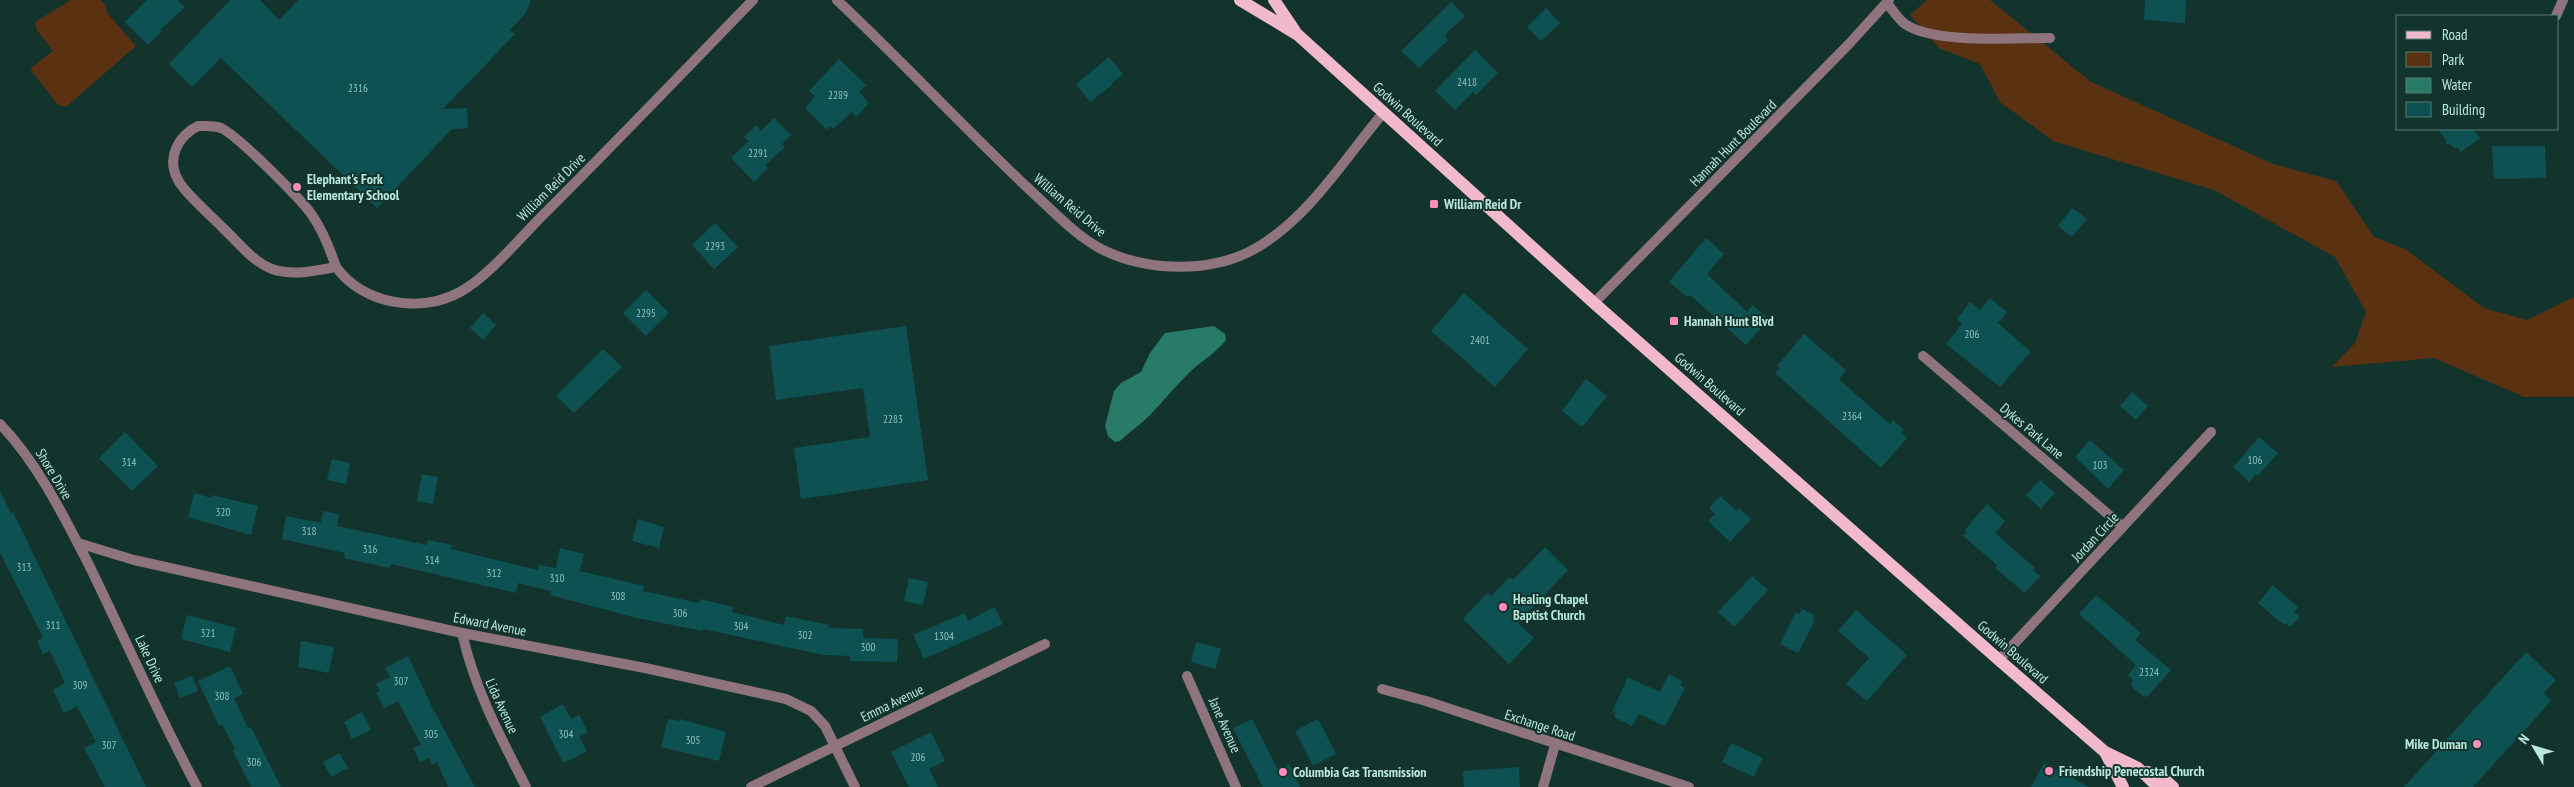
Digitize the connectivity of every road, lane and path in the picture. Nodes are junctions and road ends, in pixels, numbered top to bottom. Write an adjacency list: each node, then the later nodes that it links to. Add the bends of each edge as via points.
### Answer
1 (753, 0): 11 (street, William Reid Drive, via 555,203 476,281 459,292 437,301 416,304 394,302 359,288 343,277)
2 (837, 0): 10 (street, William Reid Drive, via 1015,176 1079,234 1100,248 1142,264 1198,265 1227,260 1257,248 1306,208)
3 (1240, 0): 8 (main road, Godwin Boulevard)
4 (1274, 0): 8 (main road, Godwin Boulevard)
5 (2563, 0): 7 (street)
6 (1888, 2): 9 (street, via 1904,24 1926,33); 12 (street, Hannah Hunt Boulevard)
7 (2556, 15)
8 (1298, 35): 10 (main road, Godwin Boulevard)
9 (2050, 38)
10 (1384, 112): 12 (main road, Godwin Boulevard)
11 (336, 267): 11 (street, William Reid Drive, via 329,246 307,208 228,133 210,126 198,126 180,139 174,153 178,181 257,261 282,271 310,272)
12 (1594, 302): 20 (main road, Godwin Boulevard)
13 (1923, 356): 16 (street, Dykes Park Lane)
14 (0, 424): 17 (street, Shore Drive, via 40,473)
15 (2211, 432): 16 (street, Jordan Circle)
16 (2123, 527): 20 (street, Jordan Circle)
17 (78, 543): 18 (street, Edward Avenue, via 134,560); 27 (street, Lake Drive)
18 (462, 633): 24 (street, Edward Avenue, via 786,699 818,717); 28 (street, Lida Avenue, via 469,666 481,697)
19 (1045, 644): 24 (street, Emma Avenue)
20 (1999, 660): 25 (main road, Godwin Boulevard)
21 (1186, 676): 31 (street, Jane Avenue)
22 (1382, 689): 23 (street, Exchange Road)
23 (1555, 745): 32 (street); 33 (street, Exchange Road)
24 (836, 746): 29 (street, Emma Avenue); 30 (street, Edward Avenue)
25 (2105, 752): 26 (main road, Godwin Boulevard); 34 (main road, Godwin Boulevard)
26 (2138, 768): 35 (main road, Godwin Boulevard); 36 (main road)
27 (197, 787)
28 (526, 787)
29 (751, 787)
30 (855, 787)
31 (1236, 787)
32 (1543, 787)
33 (1689, 787)
34 (2123, 787)
35 (2158, 787)
36 (2173, 787)

